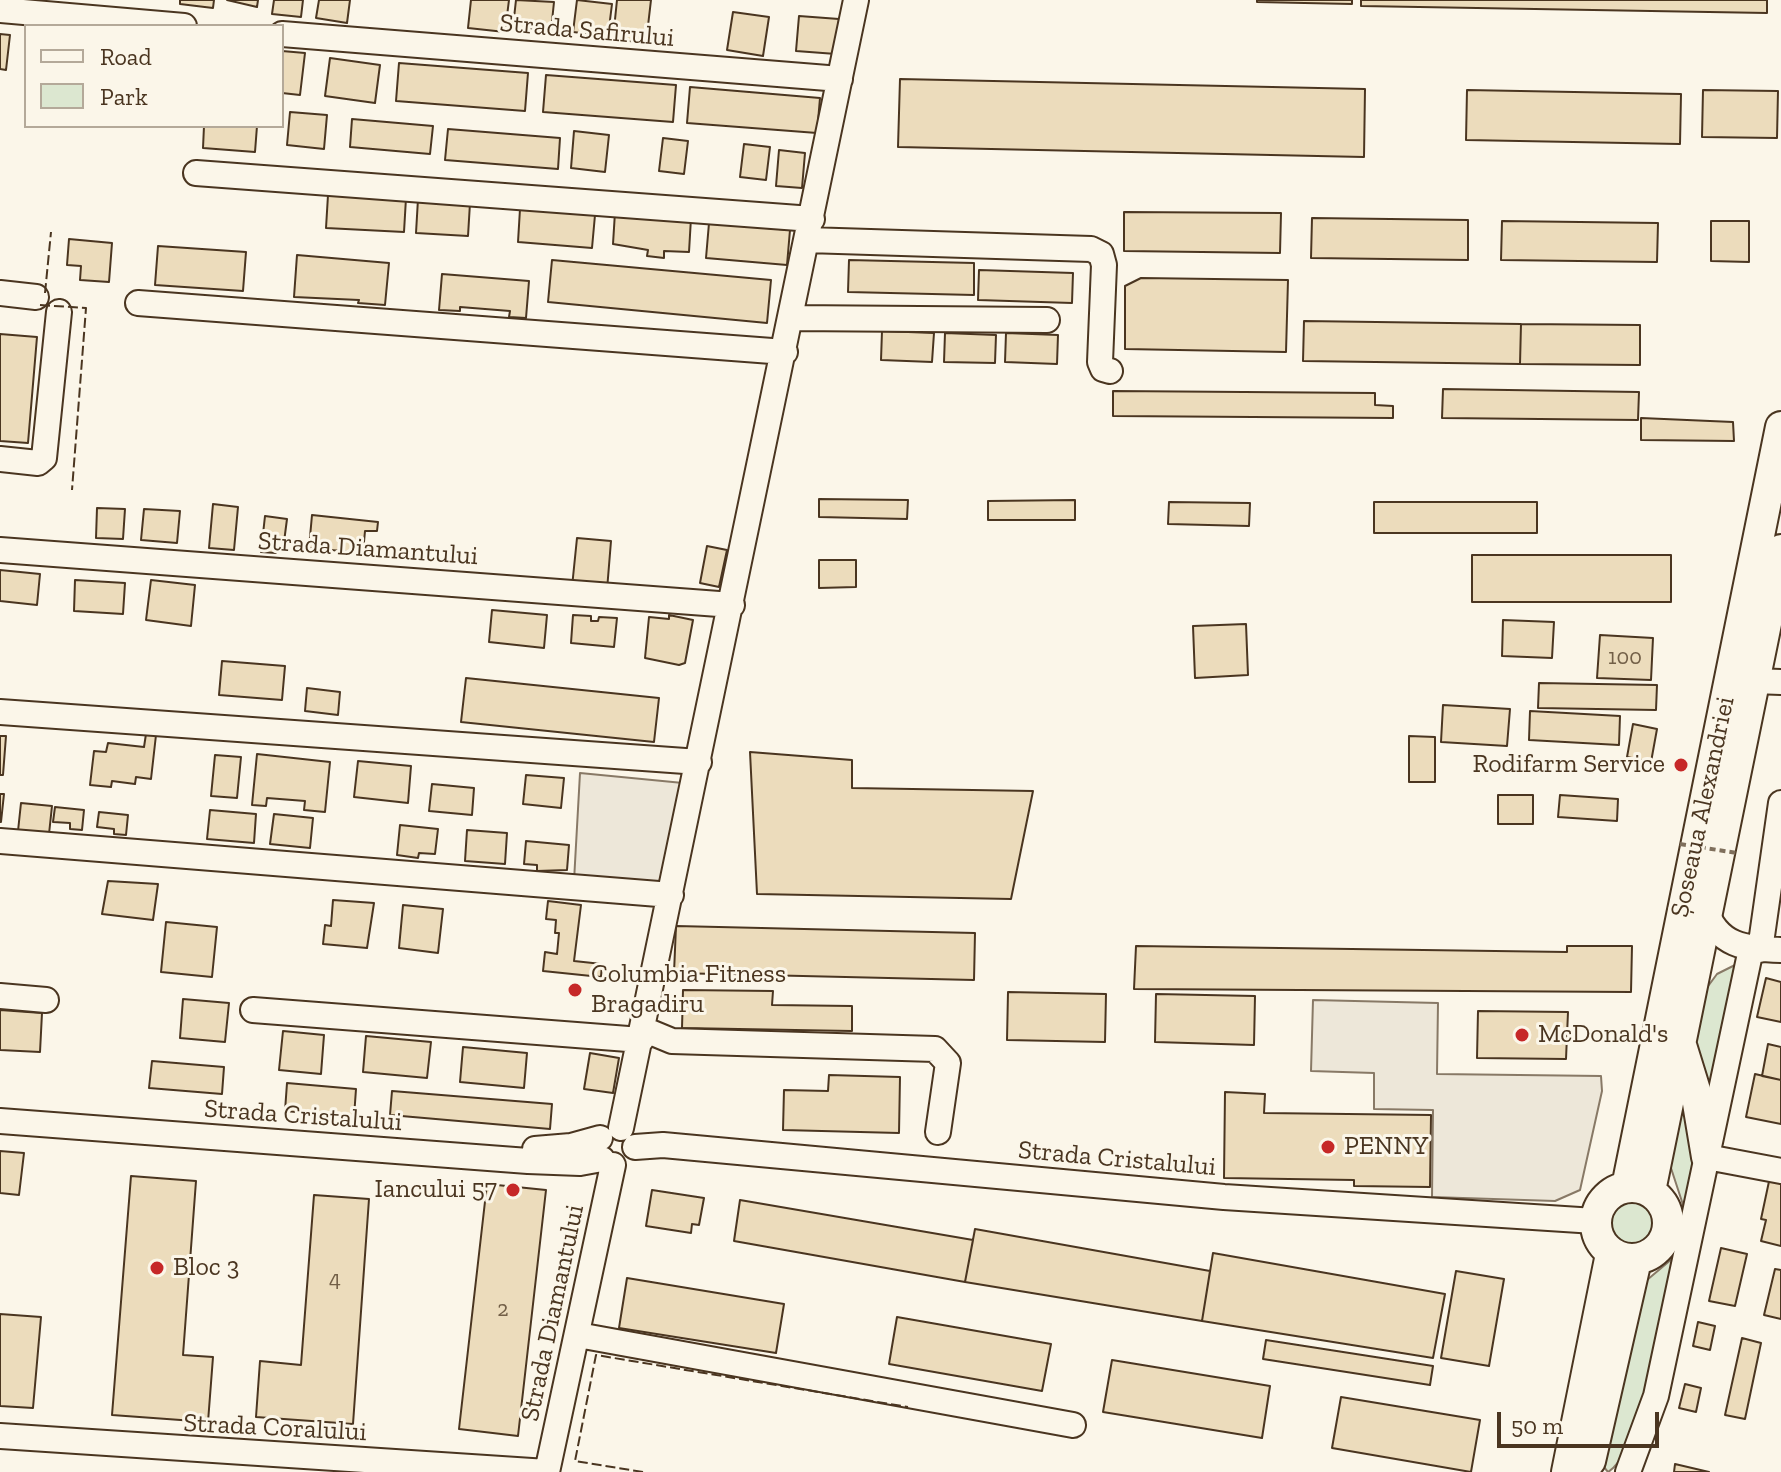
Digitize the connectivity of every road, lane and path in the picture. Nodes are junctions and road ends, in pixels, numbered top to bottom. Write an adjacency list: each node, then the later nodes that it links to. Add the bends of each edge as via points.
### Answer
1 (856, 0): 5 (street, Strada Diamantului)
2 (0, 10): 3 (street)
3 (161, 24)
4 (284, 34): 5 (street, Strada Safirului)
5 (840, 79): 7 (street, Strada Diamantului)
6 (196, 173): 7 (street)
7 (810, 229): 12 (street, Strada Diamantului); 15 (street, via 1091,249 1101,254 1104,265 1100,362)
8 (0, 293): 9 (street)
9 (36, 297)
10 (138, 303): 14 (street)
11 (59, 312): 17 (street, via 44,458 38,463)
12 (792, 318): 13 (street); 14 (street, Strada Diamantului)
13 (1047, 320)
14 (785, 352): 20 (street, Strada Diamantului)
15 (1110, 371)
16 (1781, 427): 43 (main road, Șoseaua Alexandriei)
17 (0, 459)
18 (0, 550): 20 (street, Strada Diamantului)
19 (1781, 550): 21 (main road, Șoseaua Alexandriei)
20 (732, 605): 23 (street, Strada Diamantului)
21 (1768, 682): 29 (main road, Șoseaua Alexandriei)
22 (0, 712): 23 (street)
23 (699, 762): 28 (street, Strada Diamantului)
24 (1781, 805): 30 (street)
25 (0, 841): 28 (street)
26 (1680, 844): 27 (path, bridge)
27 (1737, 853)
28 (671, 895): 34 (street, Strada Diamantului)
29 (1705, 908): 30 (street, via 1722,937); 35 (main road, Șoseaua Alexandriei)
30 (1760, 950): 41 (street)
31 (0, 996): 32 (street)
32 (46, 1000)
33 (253, 1010): 34 (street)
34 (642, 1035): 38 (street, via 672,1041 935,1049 948,1063); 40 (street, Strada Diamantului)
35 (1679, 1040): 41 (main road, via 1697,1097); 43 (main road, Șoseaua Alexandriei)
36 (0, 1109): 39 (street, Strada Cristalului)
37 (0, 1121): 39 (street, Strada Cristalului)
38 (938, 1132)
39 (271, 1137): 40 (street, Strada Cristalului, via 557,1163)
40 (614, 1147): 44 (street, Strada Cristalului, via 663,1145 1224,1197); 46 (street, Strada Diamantului)
41 (1707, 1157): 42 (street); 52 (street, via 1656,1396)
42 (1781, 1171)
43 (1638, 1189): 44 (main road, via 1603,1201); 45 (main road, via 1666,1211 1668,1229 1660,1246)
44 (1595, 1221): 45 (main road, via 1598,1237)
45 (1624, 1257): 50 (main road); 51 (main road)
46 (578, 1335): 47 (street); 49 (street, Strada Diamantului)
47 (1073, 1425)
48 (0, 1436): 49 (street, Strada Coralului)
49 (547, 1472)
50 (1567, 1472)
51 (1588, 1472)
52 (1628, 1472)

